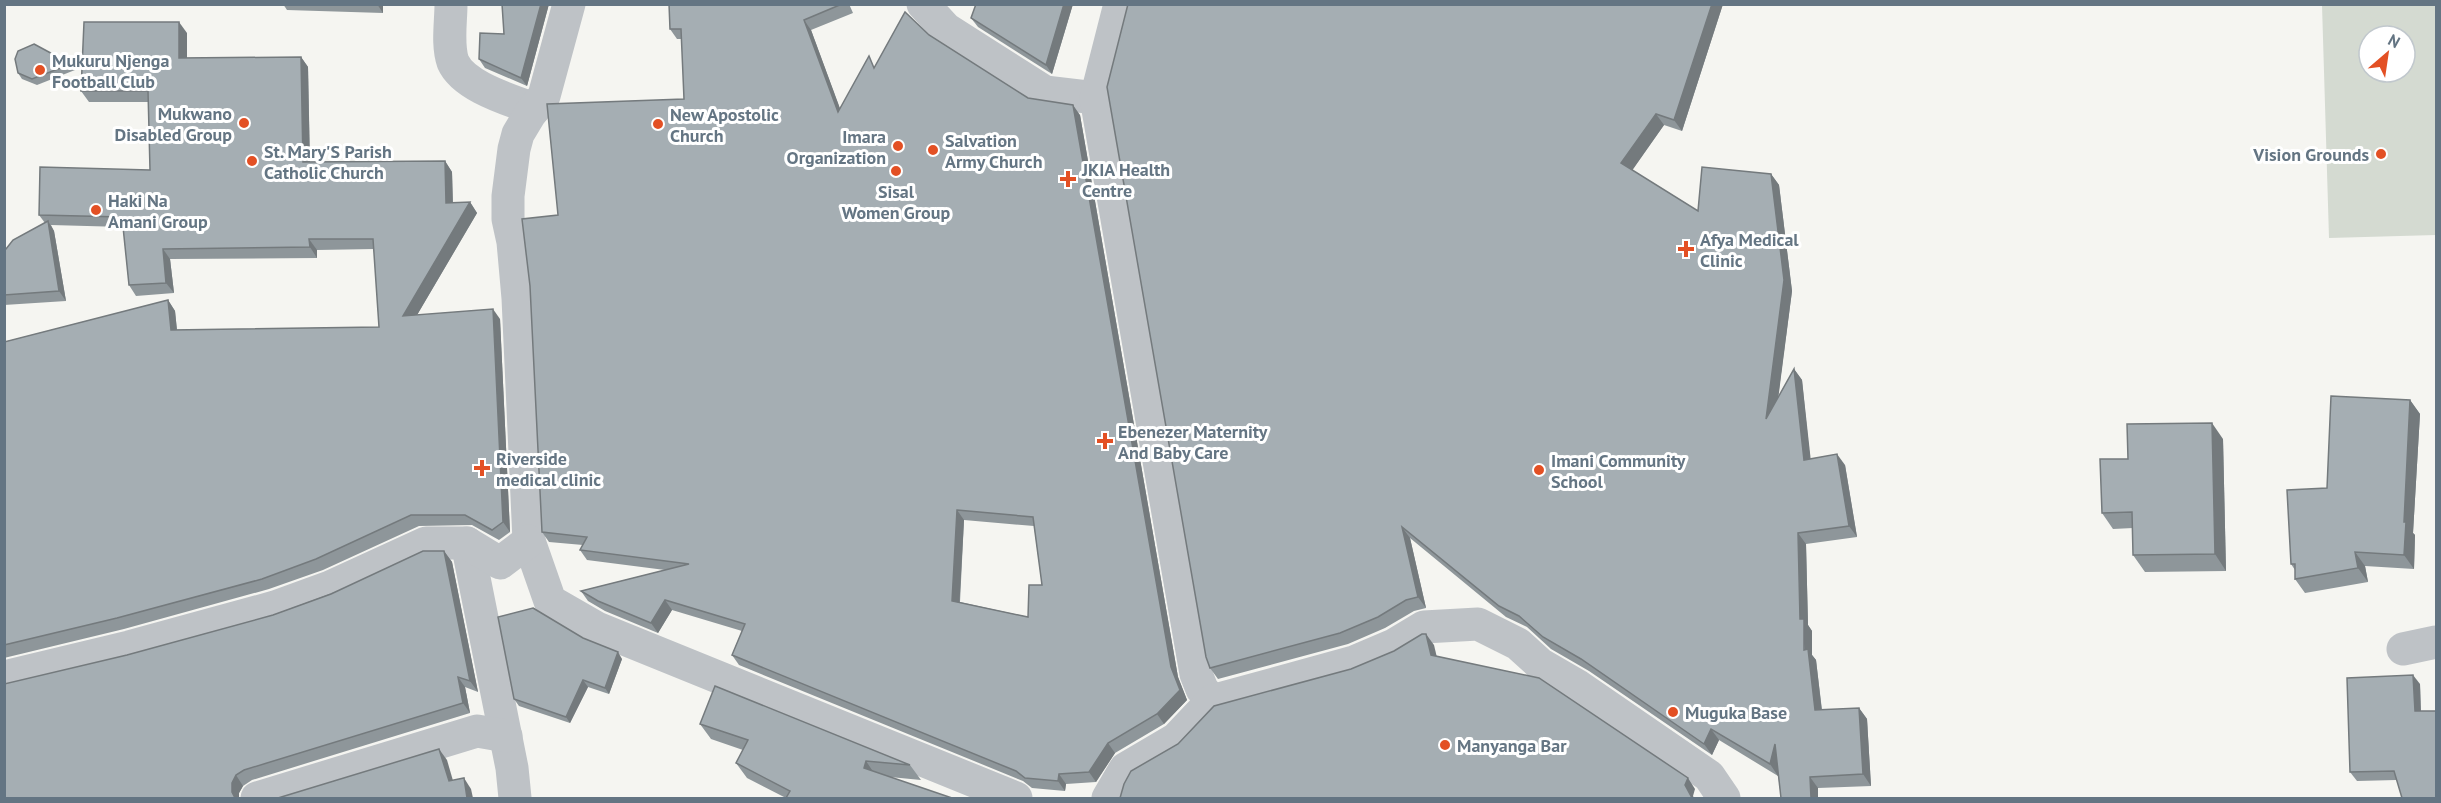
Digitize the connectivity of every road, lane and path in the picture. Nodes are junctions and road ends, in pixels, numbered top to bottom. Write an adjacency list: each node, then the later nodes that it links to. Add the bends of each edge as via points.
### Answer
1 (451, 4): 6 (street, via 453,62 461,73 492,93)
2 (569, 4): 6 (street, via 544,96)
3 (923, 4): 5 (street, via 946,29 1045,92)
4 (1120, 4): 5 (street)
5 (1096, 98): 12 (street, via 1196,674)
6 (534, 109): 7 (street, via 518,134 508,196 518,298)
7 (529, 541): 8 (street, via 500,563); 16 (street, via 550,601 597,628)
8 (467, 543): 11 (street, via 426,543 275,607); 13 (street)
9 (2436, 642): 10 (street)
10 (2403, 649)
11 (4, 677)
12 (1212, 701): 17 (street, via 1176,739 1125,769); 18 (street, via 1354,662 1424,627 1478,624 1518,644 1540,664 1709,776)
13 (506, 736): 14 (street, via 477,731); 15 (street)
14 (257, 798)
15 (515, 798)
16 (1016, 798)
17 (1108, 798)
18 (1724, 798)

